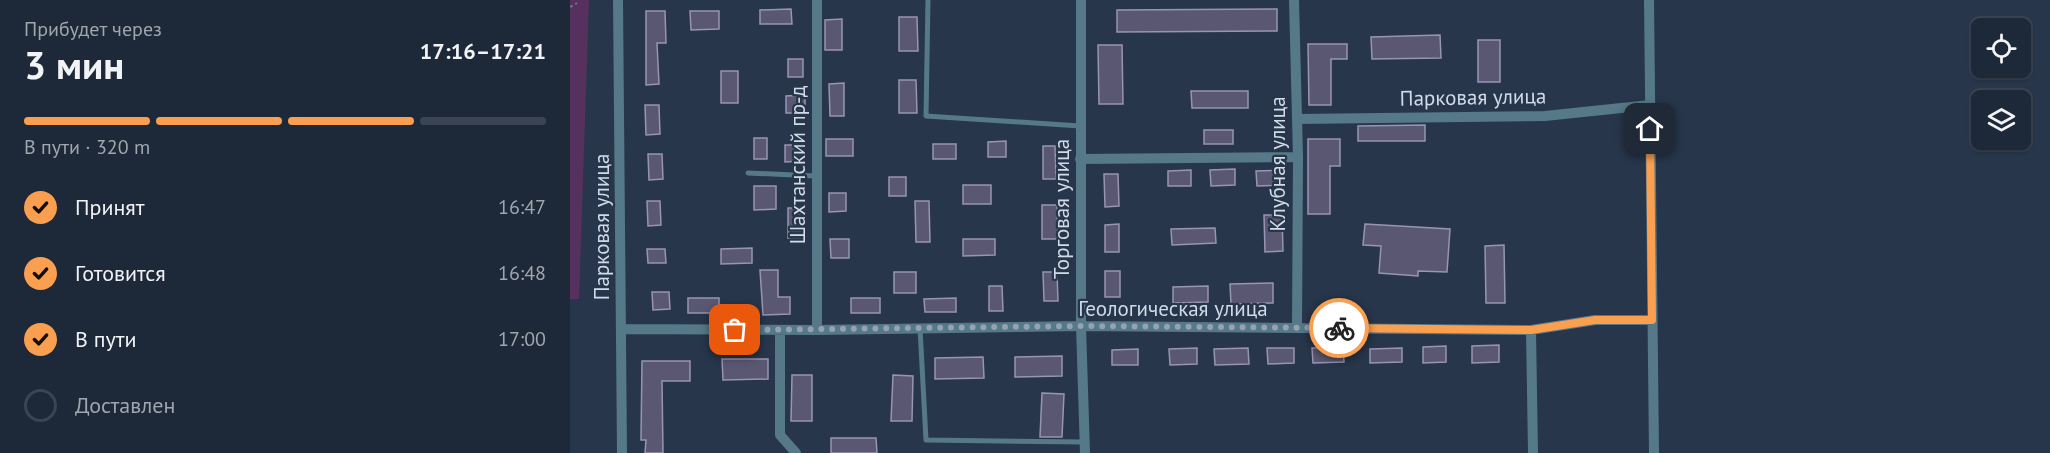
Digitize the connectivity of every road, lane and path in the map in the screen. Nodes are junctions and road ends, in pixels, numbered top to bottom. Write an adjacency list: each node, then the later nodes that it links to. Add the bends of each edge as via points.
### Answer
1 (618, 0): 20 (street, Парковая улица)
2 (817, 0): 15 (street, Шахтанский пр-д)
3 (928, 0): 11 (lane, via 926,116)
4 (1081, 0): 11 (street, Торговая улица)
5 (1294, 0): 10 (street, Клубная улица)
6 (1649, 0): 9 (street)
7 (577, 3): 8 (path)
8 (570, 7)
9 (1650, 105): 10 (street, Парковая улица, via 1545,116); 16 (street)
10 (1297, 119): 12 (street, Клубная улица)
11 (1080, 126): 13 (street, Торговая улица)
12 (1298, 157): 13 (street); 19 (street, Клубная улица)
13 (1080, 159): 17 (street, Торговая улица)
14 (748, 173): 15 (lane)
15 (816, 176): 22 (street, Шахтанский пр-д)
16 (1652, 320): 23 (street, Геологическая улица, via 1595,320); 28 (street)
17 (1081, 326): 18 (street, Геологическая улица); 19 (street, Геологическая улица); 24 (street, Торговая улица)
18 (920, 328): 22 (street, Геологическая улица); 24 (lane, via 926,440)
19 (1297, 328): 23 (street, Геологическая улица)
20 (621, 329): 21 (street, Геологическая улица); 25 (street, Парковая улица)
21 (780, 330): 22 (street, Геологическая улица); 26 (street, via 780,435)
22 (817, 330)
23 (1531, 330): 27 (street)
24 (1085, 448)
25 (622, 453)
26 (796, 453)
27 (1533, 453)
28 (1654, 453)

